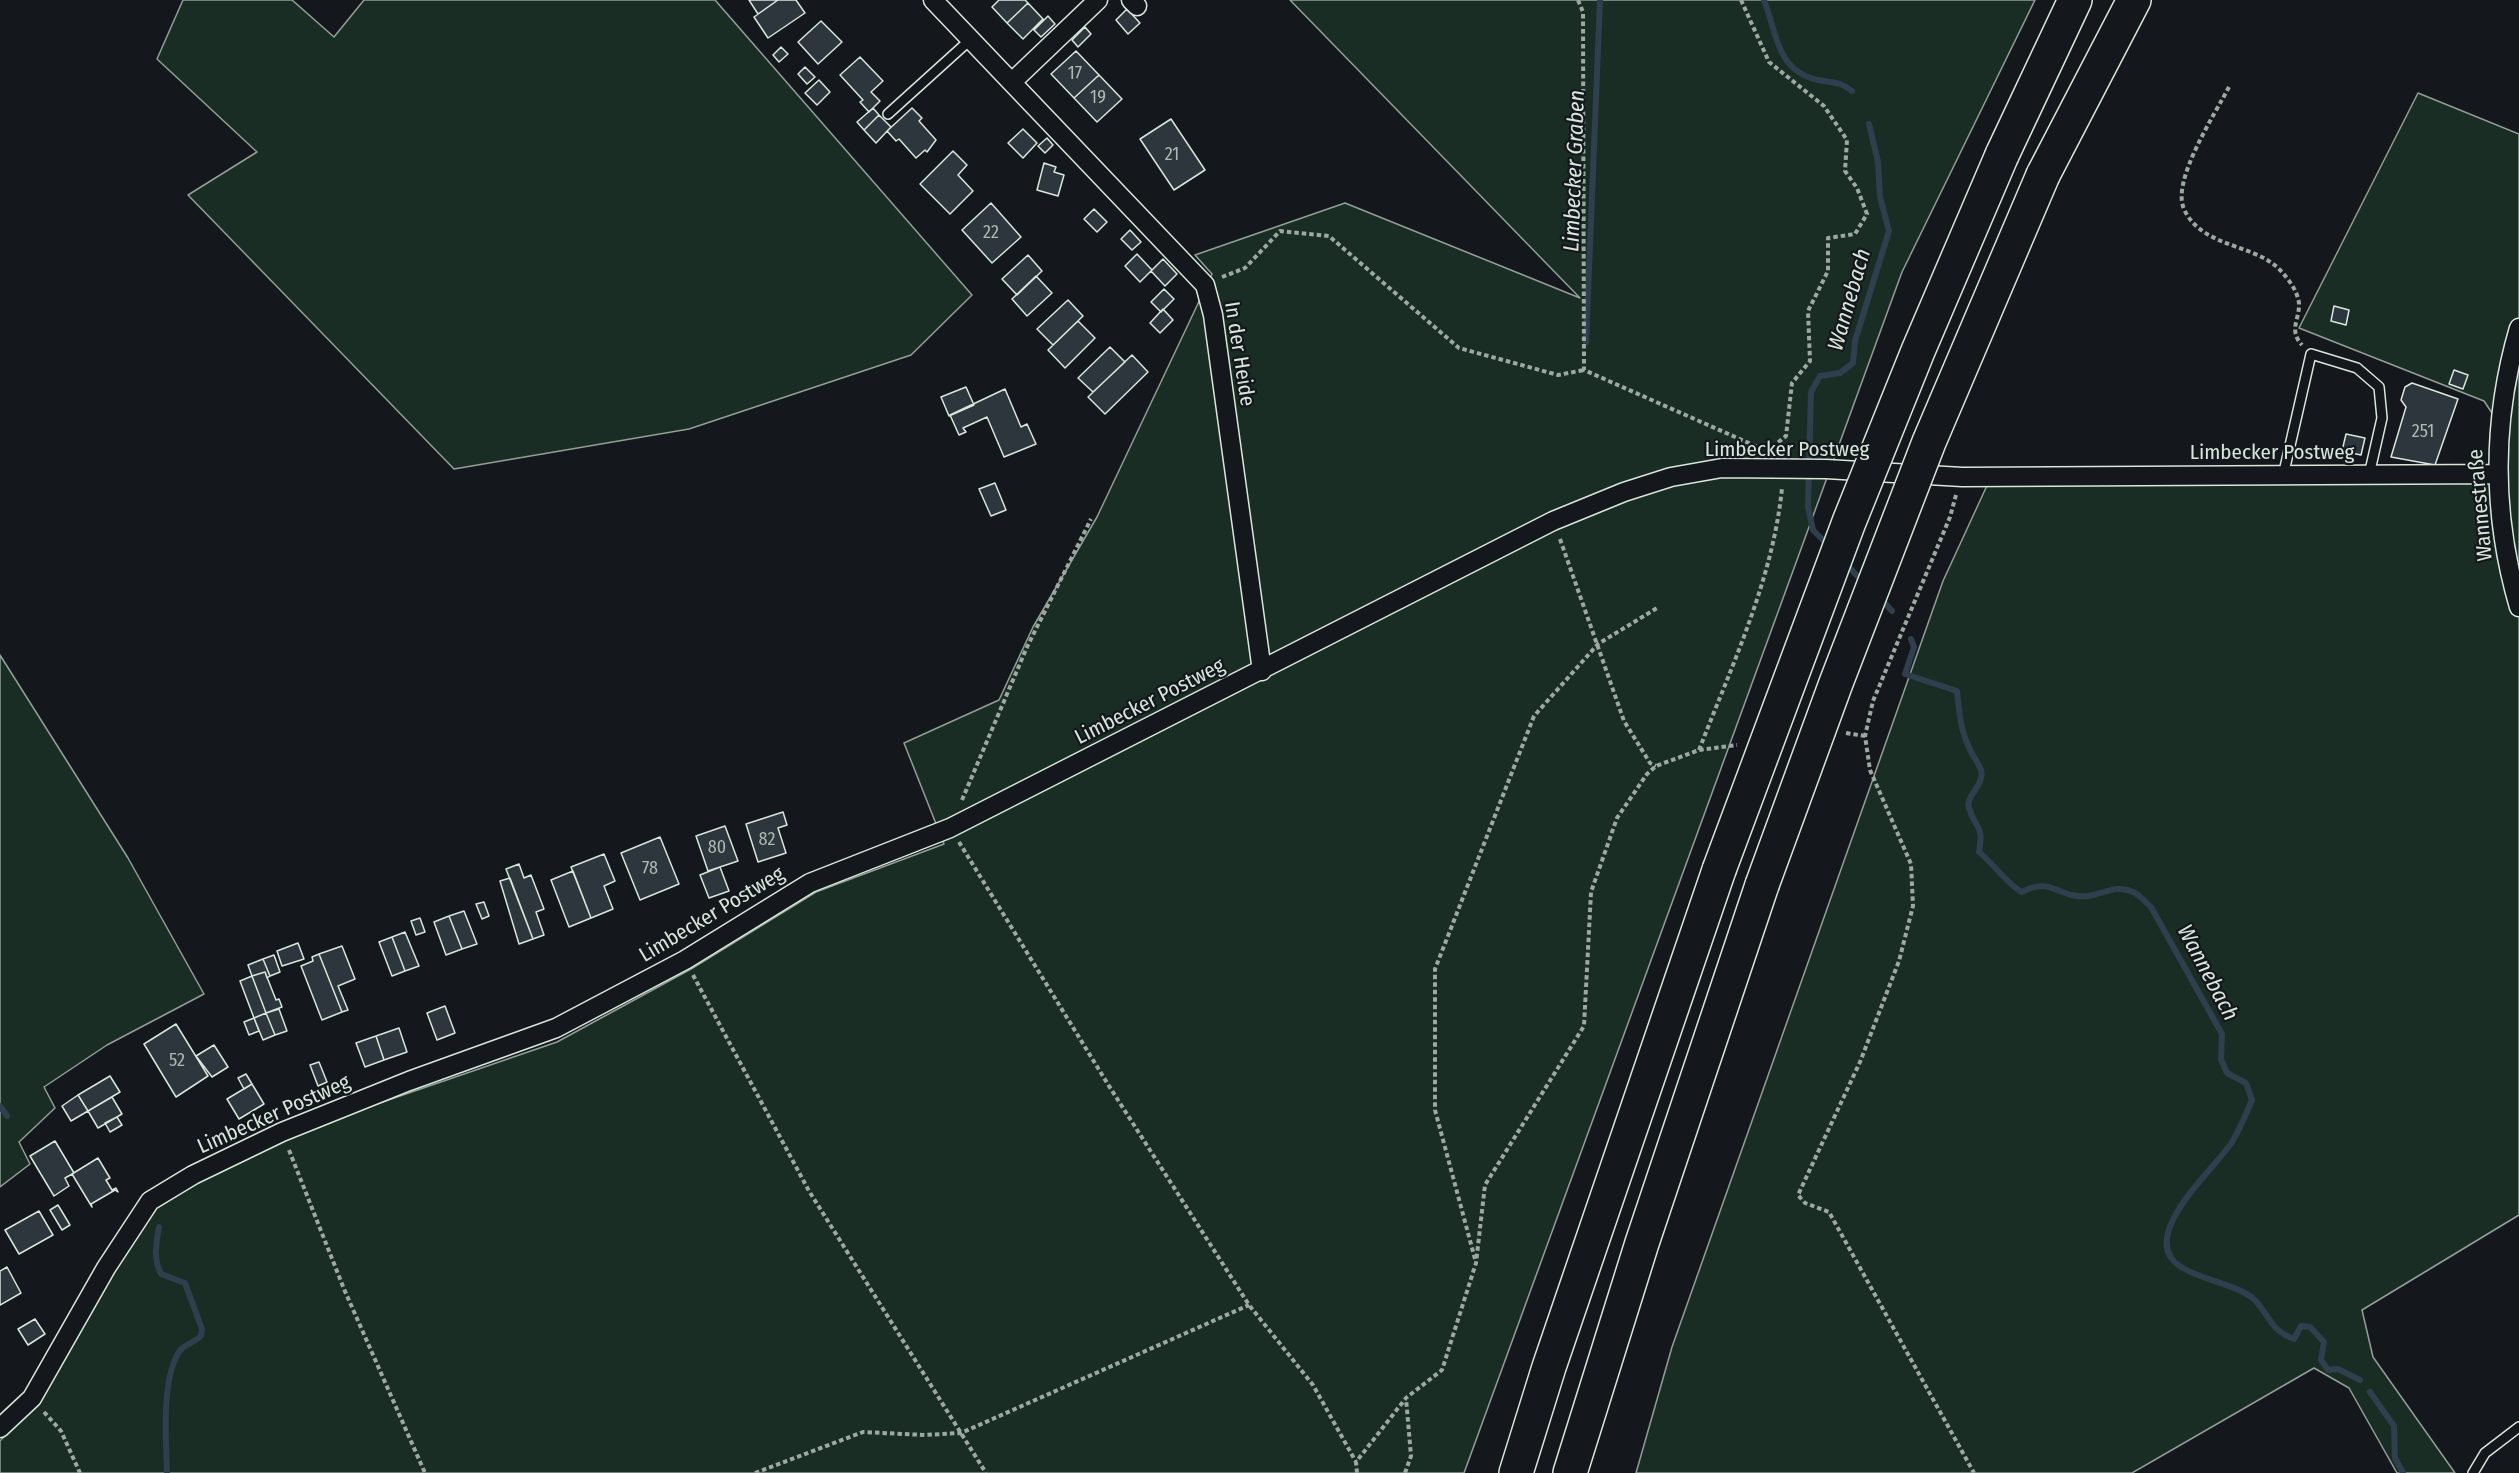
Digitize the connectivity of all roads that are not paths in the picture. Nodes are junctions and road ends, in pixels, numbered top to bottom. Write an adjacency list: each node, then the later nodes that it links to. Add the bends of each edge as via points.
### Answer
1 (933, 0): 5 (street, In der Heide)
2 (1098, 0): 6 (street)
3 (2075, 0): 16 (highway, bridge, via 2002,155 1849,522 1719,870)
4 (2134, 0): 17 (highway, bridge, via 2043,175 1929,442 1762,885)
5 (971, 39): 6 (street, In der Heide); 7 (lane)
6 (1012, 82): 13 (street, In der Heide, via 1205,285 1213,315)
7 (888, 114)
8 (2519, 328): 9 (street, Wannestraße, via 2506,380)
9 (2497, 474): 11 (street, Limbecker Postweg); 12 (street, Wannestraße)
10 (2283, 476): 11 (street, Limbecker Postweg); 11 (lane, via 2310,354 2357,368 2379,387 2382,418); 13 (street, Limbecker Postweg, via 1962,477 1722,468 1671,477 1553,521)
11 (2369, 476)
12 (2519, 607)
13 (1262, 671): 15 (street, Limbecker Postweg, via 950,828 810,883 685,960 556,1028 282,1132 193,1175 150,1201 106,1268 32,1398)
14 (2519, 1427): 18 (lane, via 2485,1453)
15 (0, 1428)
16 (1516, 1473)
17 (1570, 1473)
18 (2473, 1473)

